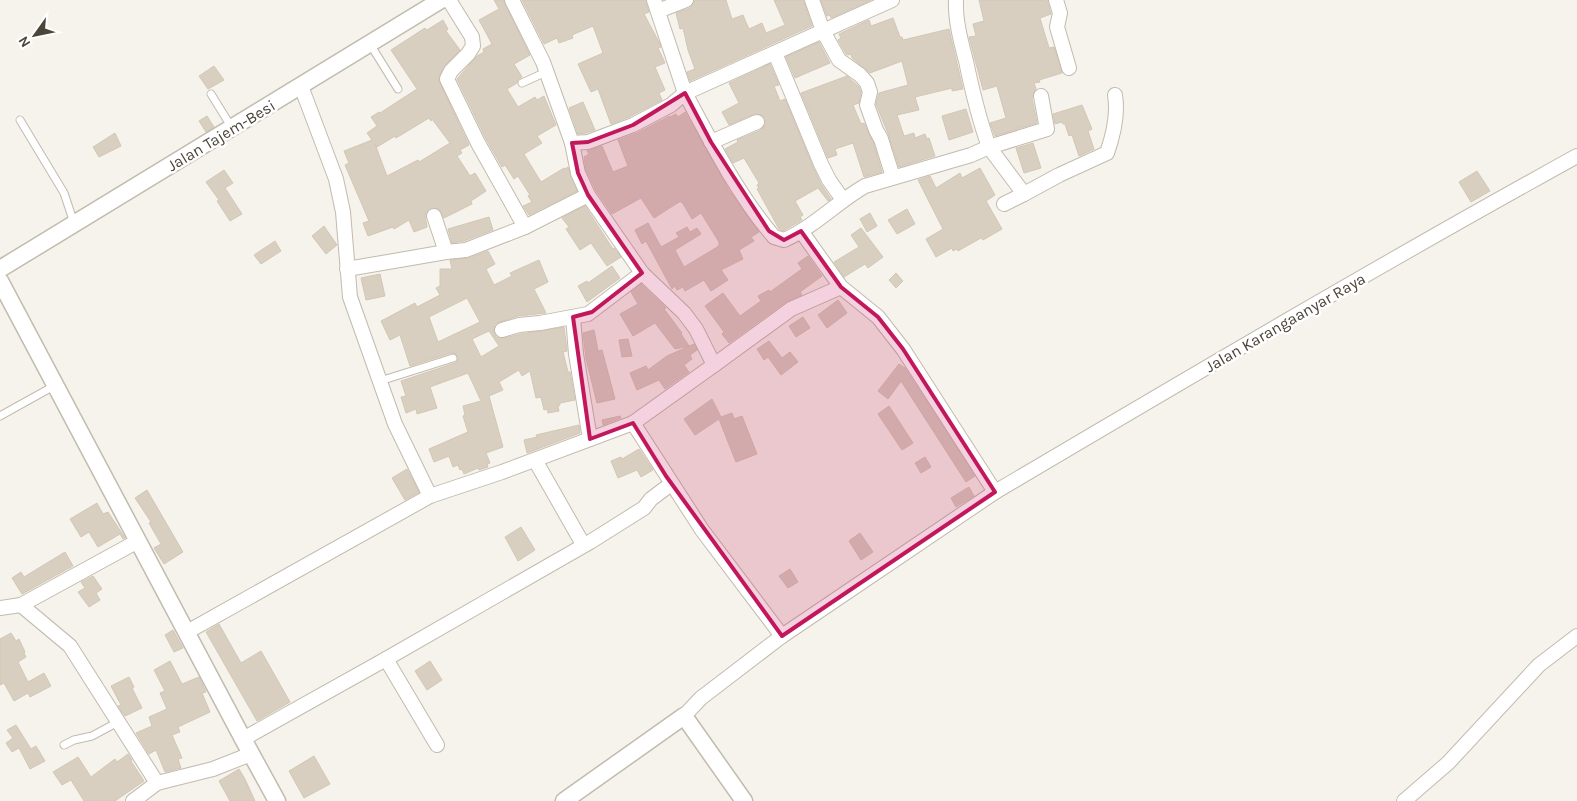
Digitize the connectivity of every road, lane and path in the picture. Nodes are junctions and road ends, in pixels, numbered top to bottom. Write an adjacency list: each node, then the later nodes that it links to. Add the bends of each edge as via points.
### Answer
1 (441, 0): 11 (street, Jalan Tajem-Besi)
2 (450, 0): 36 (street, via 472,37 473,46 450,71 447,79)
3 (512, 0): 14 (street)
4 (686, 0): 9 (street)
5 (812, 0): 10 (street)
6 (892, 0): 10 (street)
7 (956, 0): 27 (street, via 964,56)
8 (1056, 0): 13 (street, via 1060,13 1057,27)
9 (656, 6): 18 (street)
10 (823, 31): 12 (street); 29 (street, via 839,60 867,83 870,92 867,105)
11 (369, 44): 16 (street, Jalan Tajem-Besi); 17 (lane)
12 (775, 53): 18 (street); 32 (street, via 821,164)
13 (1069, 68)
14 (546, 72): 15 (lane); 26 (street)
15 (522, 83)
16 (301, 86): 24 (street, Jalan Tajem-Besi); 40 (street, via 336,179 343,212)
17 (398, 89)
18 (685, 93): 25 (street); 26 (street, via 671,105 633,124 588,142)
19 (211, 94): 24 (lane)
20 (1115, 95): 30 (street, via 1116,112 1107,153)
21 (1041, 96): 27 (street, via 1047,129)
22 (20, 120): 35 (lane, via 64,193)
23 (757, 122): 25 (street)
24 (232, 128): 35 (street, Jalan Tajem-Besi)
25 (711, 142): 37 (street, via 774,237 784,240)
26 (572, 143): 31 (street, via 578,173)
27 (989, 147): 29 (street); 30 (street)
28 (1577, 156): 55 (street, Jalan Karangaanyar Raya, via 1438,233)
29 (893, 177): 32 (street, via 865,186)
30 (1024, 194): 33 (street)
31 (588, 196): 36 (street); 41 (street)
32 (842, 200): 37 (street)
33 (1004, 204)
34 (434, 216): 38 (street)
35 (74, 223): 39 (street, Jalan Tajem-Besi)
36 (525, 227): 38 (street, via 466,250)
37 (801, 231): 43 (street)
38 (446, 252): 40 (street)
39 (0, 269)
40 (347, 269): 48 (street, via 350,297)
41 (642, 274): 44 (street, via 592,312); 47 (street, via 684,313)
42 (0, 281): 49 (street)
43 (841, 287): 47 (street, via 791,309); 55 (street, via 878,317 903,348)
44 (573, 316): 45 (street); 52 (street)
45 (502, 330)
46 (453, 358): 48 (lane)
47 (714, 365): 51 (street)
48 (380, 381): 56 (street)
49 (54, 386): 50 (lane); 58 (street)
50 (0, 416)
51 (634, 423): 52 (street); 54 (street)
52 (590, 440): 53 (street)
53 (535, 460): 56 (street); 57 (street)
54 (672, 484): 62 (street, via 702,530); 64 (street, via 651,498 644,508 590,542)
55 (995, 492): 62 (street, Jalan Karangaanyar Raya)
56 (430, 496): 61 (street)
57 (580, 539)
58 (138, 541): 59 (street); 61 (street)
59 (21, 604): 60 (street); 66 (street, via 70,646)
60 (0, 608)
61 (187, 632): 67 (street)
62 (782, 636): 65 (street, Jalan Karangaanyar Raya, via 701,698)
63 (1577, 636): 76 (street, via 1539,665 1448,763)
64 (386, 659): 67 (street); 68 (street)
65 (684, 716): 74 (street); 75 (street)
66 (118, 722): 69 (lane); 71 (street)
67 (243, 739): 70 (street)
68 (437, 745)
69 (64, 746)
70 (251, 754): 71 (street, via 213,769); 73 (street)
71 (158, 783): 72 (street)
72 (133, 801)
73 (277, 801)
74 (564, 801)
75 (744, 801)
76 (1404, 801)

